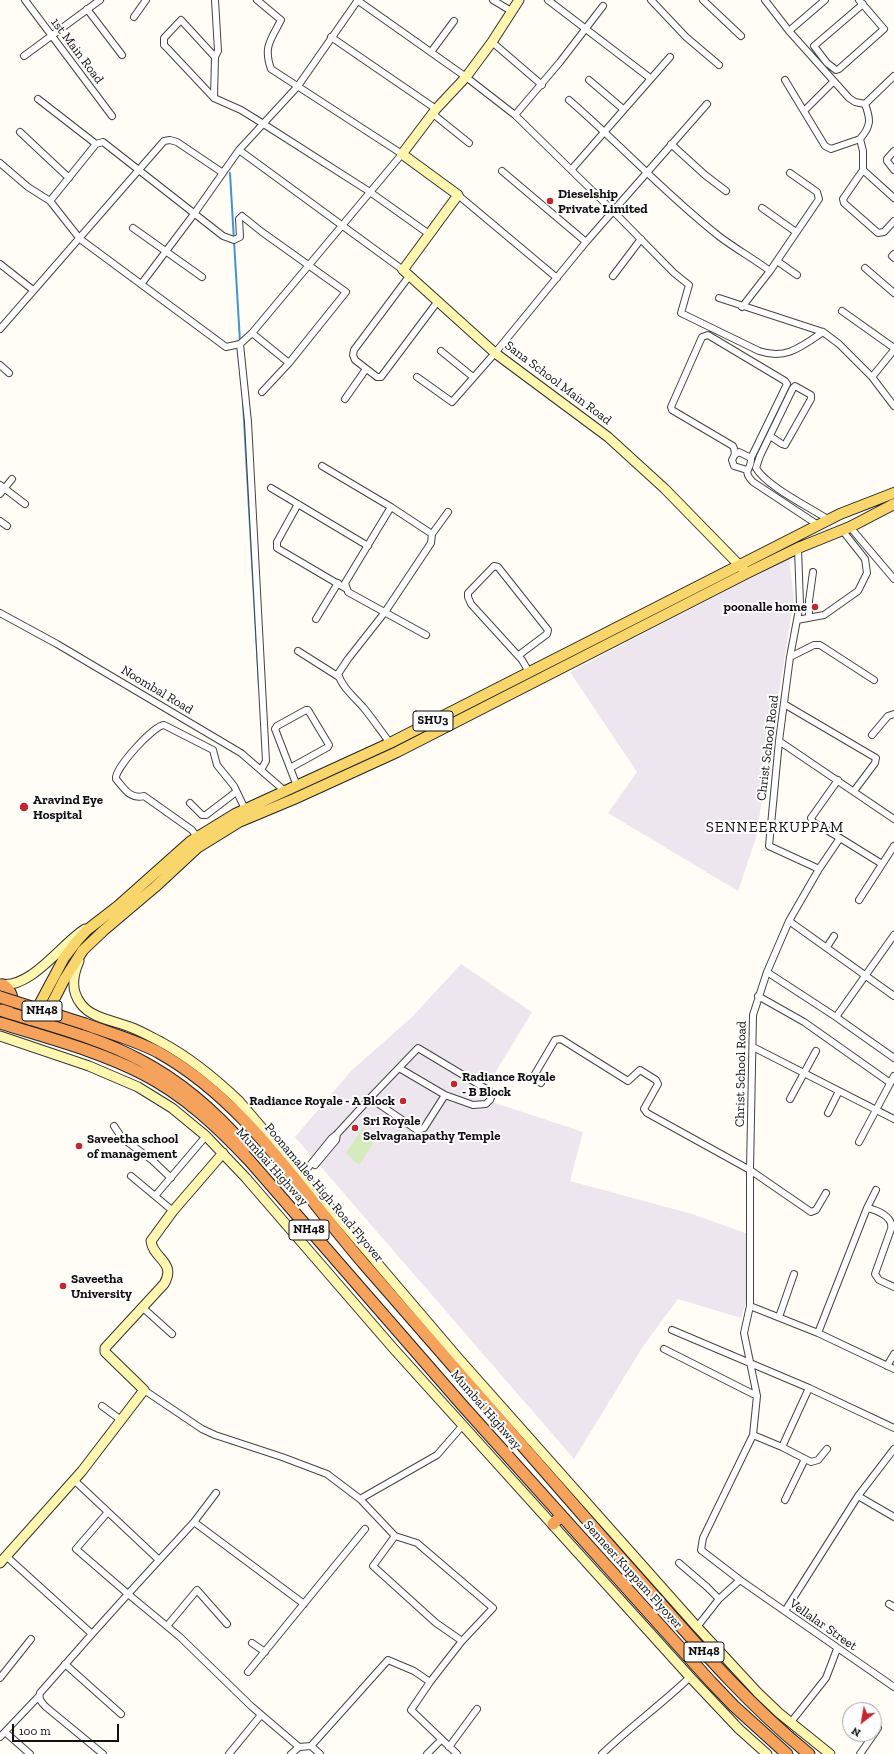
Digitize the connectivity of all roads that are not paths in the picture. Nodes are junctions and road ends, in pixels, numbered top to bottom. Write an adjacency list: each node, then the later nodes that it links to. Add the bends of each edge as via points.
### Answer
1 (25, 0): 25 (street, 1st Main Road)
2 (100, 0): 15 (street)
3 (146, 0): 21 (street)
4 (215, 0): 32 (street, via 218,51)
5 (258, 0): 42 (street, via 281,20 267,50 271,69)
6 (357, 0): 27 (street); 29 (street)
7 (494, 0): 20 (street)
8 (519, 0): 20 (street)
9 (548, 0): 23 (street)
10 (651, 0): 34 (street, via 686,37)
11 (703, 0): 26 (street)
12 (765, 0): 24 (street)
13 (814, 0): 18 (street)
14 (826, 0): 18 (street)
15 (92, 2): 19 (street)
16 (861, 2): 16 (street, via 814,46 833,69 839,69 884,29)
17 (603, 6): 23 (street)
18 (819, 6): 24 (street)
19 (87, 9): 25 (street); 30 (street)
20 (511, 11): 28 (street)
21 (134, 17)
22 (454, 21): 29 (street)
23 (586, 29): 37 (street); 41 (street)
24 (789, 31): 40 (street)
25 (53, 36): 31 (street); 52 (street, 1st Main Road)
26 (741, 36)
27 (331, 37): 42 (street); 50 (street)
28 (492, 42): 36 (street); 41 (street)
29 (431, 52): 36 (street)
30 (122, 55)
31 (24, 56)
32 (215, 57): 43 (street); 43 (street, via 180,20 164,38 164,45)
33 (670, 57): 37 (street)
34 (719, 65)
35 (894, 76): 47 (street)
36 (466, 77): 50 (street); 51 (street)
37 (650, 78): 48 (street)
38 (589, 80): 48 (street)
39 (785, 80): 49 (street)
40 (834, 81): 47 (street, via 849,98); 49 (street)
41 (542, 85): 51 (street)
42 (298, 86): 53 (street); 62 (street)
43 (214, 98): 53 (street)
44 (38, 99): 58 (street)
45 (569, 100): 54 (street)
46 (707, 104): 59 (street)
47 (865, 104): 56 (street, via 869,125)
48 (623, 109): 54 (street)
49 (805, 110): 56 (street, via 825,146 831,149)
50 (435, 112): 57 (street); 62 (street)
51 (515, 115): 65 (street)
52 (112, 116)
53 (262, 123): 60 (street); 74 (street)
54 (604, 131): 65 (street); 69 (street)
55 (20, 132): 72 (street)
56 (860, 139): 66 (street)
57 (469, 143)
58 (96, 144): 64 (street, via 103,142); 72 (street)
59 (671, 144): 69 (street); 73 (street)
60 (239, 150): 70 (street); 82 (street)
61 (894, 150): 67 (street, via 887,159)
62 (402, 154): 74 (street); 75 (street)
63 (0, 163): 77 (street, via 28,187)
64 (139, 169): 70 (street, via 164,141 170,140 177,142); 80 (street); 86 (street)
65 (571, 170): 79 (street)
66 (863, 170): 76 (street); 81 (street, via 846,193 844,203 878,233 884,232)
67 (894, 170)
68 (502, 171): 88 (street)
69 (645, 172): 79 (street); 96 (street, via 720,237)
70 (223, 173): 80 (street)
71 (790, 173): 84 (street, via 819,195 819,199)
72 (69, 178): 77 (street)
73 (726, 190)
74 (370, 192): 82 (street); 85 (street)
75 (458, 195): 85 (street); 101 (street)
76 (894, 198)
77 (50, 201): 86 (street)
78 (762, 208): 84 (street)
79 (613, 211): 87 (street); 88 (street)
80 (194, 214): 89 (street); 94 (street, via 224,236 234,240 240,237 239,219 242,216)
81 (894, 221)
82 (343, 226): 94 (street); 97 (street, Sana School Main Road)
83 (133, 228): 89 (street)
84 (796, 232): 92 (street)
85 (429, 234): 97 (street)
86 (80, 239): 102 (street); 103 (street)
87 (641, 239): 99 (street); 110 (street, via 689,285 681,313 769,354 779,355 796,350)
88 (586, 242): 101 (street)
89 (165, 251): 100 (street); 102 (street)
90 (894, 254): 91 (street)
91 (894, 258)
92 (777, 261): 96 (street); 98 (street)
93 (0, 264): 103 (street)
94 (309, 266): 111 (street); 116 (street, via 346,292)
95 (865, 268): 104 (street)
96 (770, 271): 107 (street)
97 (406, 272): 106 (street, Sana School Main Road); 118 (street, via 354,350 356,360)
98 (797, 275)
99 (613, 276)
100 (202, 277)
101 (557, 278): 115 (street)
102 (142, 283): 112 (street, via 226,347)
103 (33, 290): 109 (street)
104 (894, 293)
105 (719, 298): 107 (street)
106 (438, 301): 115 (street, Sana School Main Road); 118 (street, via 384,374 377,377)
107 (742, 306): 110 (street)
108 (842, 311): 113 (street)
109 (0, 329)
110 (823, 332): 120 (street)
111 (252, 333): 112 (street); 116 (street)
112 (240, 344): 172 (street, via 248,422 266,761)
113 (894, 349): 120 (street)
114 (441, 351): 122 (street)
115 (494, 353): 122 (street); 149 (street, Sana School Main Road, via 608,437)
116 (289, 363): 123 (street)
117 (0, 365): 119 (street)
118 (366, 369): 124 (street)
119 (9, 373)
120 (872, 376): 125 (street)
121 (417, 377): 122 (street, via 452,402)
122 (474, 377)
123 (262, 392)
124 (345, 399)
125 (894, 406)
126 (770, 436): 126 (street, via 795,386 811,395 812,399 786,445); 141 (street, via 756,468 773,485)
127 (736, 454): 128 (street, via 739,452); 128 (street, via 733,446 672,410 671,406 702,337 708,335 787,384); 130 (street, via 732,460 734,466)
128 (752, 458): 130 (street)
129 (322, 466): 139 (street)
130 (747, 470): 143 (street, via 747,476 754,482)
131 (12, 479): 132 (street)
132 (2, 487): 135 (street); 136 (street)
133 (271, 488): 137 (street)
134 (894, 493): 141 (main road, SHU3)
135 (0, 494)
136 (25, 504)
137 (298, 504): 147 (street); 152 (street, via 277,542 277,548)
138 (894, 504): 145 (main road, SHU3)
139 (392, 506): 146 (street); 147 (street)
140 (448, 512): 146 (street)
141 (829, 520): 143 (main road, SHU3)
142 (0, 521): 144 (street)
143 (818, 525): 149 (main road, SHU3)
144 (7, 526)
145 (846, 528): 148 (main road, SHU3); 151 (street); 156 (street, via 865,559 867,573 858,591 824,615)
146 (432, 534): 155 (street, via 431,543)
147 (368, 546): 153 (street, via 345,583)
148 (798, 548): 149 (main road, SHU3); 158 (street, Christ School Road, via 800,604)
149 (743, 569): 163 (main road, SHU3); 178 (main road, SHU3, via 396,752)
150 (813, 572): 156 (street)
151 (894, 579)
152 (338, 584): 153 (street); 157 (street)
153 (346, 588): 155 (street, via 348,592)
154 (0, 612): 172 (street, Noombal Road, via 241,753)
155 (385, 612): 159 (street); 164 (street, via 348,659 338,674)
156 (809, 618): 158 (street)
157 (316, 619)
158 (797, 620): 162 (street, Christ School Road)
159 (426, 635)
160 (298, 651): 164 (street)
161 (519, 656): 161 (street, via 471,604 468,597 468,593 494,566 498,567 548,630 547,634); 163 (street)
162 (790, 657): 165 (street, via 814,645 820,646); 166 (street, Christ School Road)
163 (530, 672): 170 (main road, SHU3)
164 (339, 677): 170 (street)
165 (874, 680)
166 (784, 704): 169 (street, Christ School Road); 176 (street, via 876,758)
167 (894, 714): 168 (street, via 888,716)
168 (872, 735)
169 (779, 741): 173 (street); 186 (street, Christ School Road, via 769,846)
170 (390, 743): 174 (main road, SHU3)
171 (290, 768): 171 (street, via 275,729 308,710 329,745); 174 (street)
172 (261, 770): 175 (street, Noombal Road)
173 (838, 780): 176 (street); 183 (street, via 811,818 813,822)
174 (297, 786): 175 (main road, SHU3)
175 (285, 791): 178 (street, Noombal Road); 180 (main road, SHU3)
176 (854, 791): 181 (street)
177 (236, 792): 179 (street, via 206,815 202,815); 180 (street); 182 (street, via 217,766 213,750 164,725 155,728 142,742 117,771 116,779 128,793 136,797 144,796 192,830)
178 (294, 799): 192 (main road, SHU3, via 239,822 197,848 107,926)
179 (190, 803)
180 (245, 809): 182 (main road, SHU3)
181 (894, 819)
182 (197, 837): 188 (main road, SHU3)
183 (840, 838): 185 (street); 186 (street)
184 (894, 846): 185 (street)
185 (882, 864): 187 (street)
186 (819, 869): 189 (street, Christ School Road)
187 (859, 900)
188 (99, 920): 196 (street, via 69,941 27,978); 202 (main road, SHU3, via 87,930 64,958)
189 (789, 920): 193 (street); 194 (street, Christ School Road)
190 (894, 935): 195 (street)
191 (834, 936): 193 (street)
192 (88, 946): 202 (main road, SHU3, via 66,975); 226 (street, via 76,968 73,983 84,1008 147,1035 198,1066 239,1101)
193 (827, 947): 195 (street)
194 (767, 972): 197 (street, Christ School Road); 201 (street)
195 (866, 976): 198 (street); 201 (street)
196 (2, 985): 200 (highway, via 12,994 12,999 10,1004)
197 (758, 996): 205 (street, Christ School Road, via 754,1015); 211 (street, via 804,1022)
198 (894, 996)
199 (0, 997): 242 (highway, Poonamallee High Road Flyover / NH48, bridge, via 137,1043 187,1070 246,1121 362,1261)
200 (0, 1010): 202 (highway)
201 (836, 1017): 207 (street)
202 (37, 1022): 232 (highway, via 123,1052 157,1070 190,1093 212,1110 237,1136)
203 (0, 1023): 232 (highway, Mumbai Highway / NH48, via 114,1061 162,1085 220,1131)
204 (0, 1036): 221 (street, via 90,1066 138,1087 172,1108)
205 (753, 1047): 209 (street); 224 (street, Christ School Road)
206 (816, 1051): 209 (street)
207 (894, 1058)
208 (399, 1068): 214 (street); 214 (street, via 418,1048 493,1093 486,1104 473,1105); 215 (street)
209 (804, 1072): 213 (street); 216 (street)
210 (894, 1076): 211 (street)
211 (890, 1082): 217 (street)
212 (541, 1083): 224 (street, via 536,1080 535,1074 555,1040 561,1039 628,1081 640,1070 658,1084 644,1109 646,1113)
213 (839, 1091): 217 (street); 218 (street)
214 (446, 1095): 215 (street, via 424,1128 417,1130)
215 (370, 1098): 226 (street, via 332,1138)
216 (790, 1099)
217 (875, 1110): 219 (street); 222 (street)
218 (828, 1113)
219 (894, 1119)
220 (114, 1126): 227 (street, via 122,1138)
221 (206, 1136): 223 (street); 227 (street)
222 (859, 1142)
223 (223, 1153): 233 (street); 253 (street, via 352,1302)
224 (750, 1170): 229 (street, via 811,1212 816,1210); 236 (street, Christ School Road)
225 (131, 1176): 230 (street)
226 (303, 1176): 242 (street)
227 (171, 1178): 230 (street)
228 (876, 1190): 231 (street)
229 (826, 1193)
230 (155, 1196): 233 (street)
231 (867, 1208): 235 (street, via 873,1209 891,1222 875,1274 879,1280); 240 (street)
232 (292, 1210): 267 (highway, Mumbai Highway / NH48)
233 (173, 1211): 237 (street, via 150,1240 151,1246 168,1268 168,1277)
234 (794, 1274): 238 (street)
235 (894, 1287)
236 (750, 1306): 238 (street); 245 (street, Christ School Road, via 744,1333)
237 (142, 1307): 241 (street); 249 (street, via 105,1348 105,1352)
238 (779, 1317): 240 (street)
239 (672, 1330): 245 (street)
240 (818, 1333): 246 (street)
241 (172, 1334)
242 (442, 1345): 269 (highway, Mumbai Highway / NH48); 282 (street)
243 (664, 1349): 250 (street)
244 (894, 1354): 246 (street)
245 (750, 1364): 248 (street); 250 (street, Christ School Road)
246 (887, 1366): 247 (street)
247 (894, 1369)
248 (809, 1388): 254 (street); 256 (street)
249 (144, 1390): 252 (street); 263 (street, via 209,1432 327,1474)
250 (757, 1396): 255 (street, Christ School Road)
251 (102, 1406): 252 (street)
252 (121, 1420): 260 (street)
253 (463, 1424): 263 (street, via 437,1455); 267 (street)
254 (894, 1428)
255 (753, 1434): 256 (street); 275 (street, Vellalar Street, via 703,1538 701,1550)
256 (782, 1447): 259 (street)
257 (826, 1449): 259 (street, via 815,1461)
258 (894, 1449): 262 (street)
259 (806, 1459): 264 (street)
260 (74, 1480): 265 (street); 272 (street)
261 (216, 1494): 268 (street)
262 (858, 1496): 266 (street); 279 (street)
263 (360, 1499): 271 (street)
264 (786, 1500)
265 (108, 1512): 273 (street); 276 (street, via 76,1549)
266 (894, 1517)
267 (557, 1520): 291 (street); 316 (highway, Senneer Kuppam Flyover / NH48, via 571,1527 711,1682)
268 (194, 1522): 273 (street); 278 (street)
269 (589, 1522): 317 (highway, Senneer Kuppam Flyover / NH48, via 730,1681)
270 (365, 1529): 278 (street)
271 (395, 1536): 285 (street, via 373,1566 436,1623); 285 (street, via 417,1543 493,1608)
272 (3, 1559): 283 (street)
273 (159, 1560): 276 (street)
274 (679, 1563): 277 (street)
275 (740, 1580): 277 (street); 279 (street, Vellalar Street)
276 (128, 1594): 281 (street); 283 (street)
277 (719, 1599): 282 (street)
278 (304, 1604): 288 (street)
279 (785, 1611): 287 (street, Vellalar Street)
280 (227, 1624): 281 (street, via 198,1590)
281 (167, 1626): 298 (street)
282 (697, 1628): 299 (street, via 758,1692)
283 (92, 1634): 289 (street)
284 (32, 1639): 292 (street)
285 (462, 1641): 293 (street)
286 (252, 1643): 288 (street)
287 (837, 1649): 294 (street, Vellalar Street); 299 (street, via 826,1678)
288 (265, 1652): 290 (street)
289 (65, 1664): 295 (street); 297 (street)
290 (248, 1672)
291 (690, 1677): 314 (street); 315 (street, via 729,1719)
292 (0, 1678)
293 (430, 1682): 302 (street, via 411,1710); 304 (street, via 414,1671 388,1660)
294 (894, 1687)
295 (39, 1696): 300 (street); 307 (street, via 46,1707)
296 (477, 1710): 306 (street)
297 (121, 1714)
298 (262, 1715): 305 (street); 309 (street)
299 (791, 1722): 318 (street)
300 (5, 1732): 301 (street); 308 (street)
301 (0, 1737)
302 (441, 1740): 306 (street); 312 (street)
303 (868, 1742): 319 (street)
304 (311, 1746): 305 (street); 311 (street)
305 (299, 1747): 310 (street)
306 (450, 1747): 313 (street)
307 (101, 1753)
308 (30, 1754)
309 (229, 1754)
310 (291, 1754)
311 (320, 1754)
312 (427, 1754)
313 (457, 1754)
314 (602, 1754)
315 (767, 1754)
316 (786, 1754)
317 (809, 1754)
318 (830, 1754)
319 (860, 1754)

